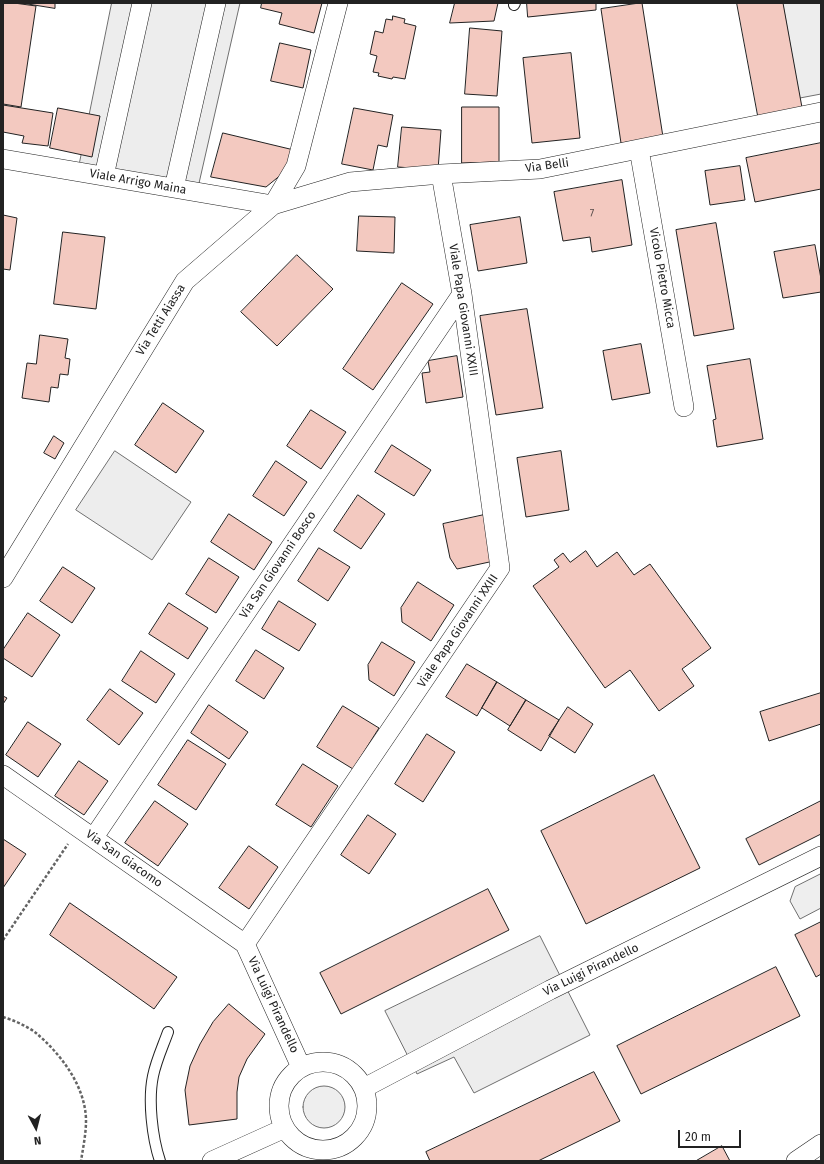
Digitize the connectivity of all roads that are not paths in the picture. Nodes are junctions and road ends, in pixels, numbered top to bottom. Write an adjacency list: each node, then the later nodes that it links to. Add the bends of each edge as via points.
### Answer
1 (142, 3): 8 (street)
2 (216, 3): 9 (street)
3 (338, 3): 10 (street, Via Tetti Aiassa, via 296,166)
4 (821, 112): 5 (street, Via Belli)
5 (639, 149): 7 (street, Via Belli, via 540,169); 12 (street, Vicolo Pietro Micca)
6 (3, 159): 8 (street, Viale Arrigo Maina)
7 (441, 174): 10 (street, Via Belli, via 350,182); 11 (street, Viale Papa Giovanni XXIII)
8 (104, 176): 9 (street, Viale Arrigo Maina)
9 (174, 188): 10 (street, Viale Arrigo Maina)
10 (273, 205): 13 (street, Via Tetti Aiassa, via 185,281)
11 (462, 294): 15 (street, Via San Giovanni Bosco); 17 (street, Viale Papa Giovanni XXIII, via 500,568)
12 (684, 407)
13 (3, 578)
14 (3, 775): 15 (street, Via San Giacomo)
15 (87, 832): 17 (street, Via San Giacomo)
16 (821, 856): 20 (street, Via Luigi Pirandello, via 550,990)
17 (245, 944): 19 (street, Via Luigi Pirandello)
18 (168, 1032): 24 (lane, via 153,1077 152,1122)
19 (301, 1067): 20 (street, via 315,1062 330,1062 344,1066 356,1075); 21 (street, via 282,1087 279,1115)
20 (364, 1088): 23 (street, via 368,1102 366,1116 361,1130)
21 (284, 1128): 23 (street, via 294,1140 308,1148); 25 (street)
22 (821, 1144): 26 (street)
23 (342, 1154)
24 (160, 1161)
25 (212, 1161)
26 (796, 1161)

